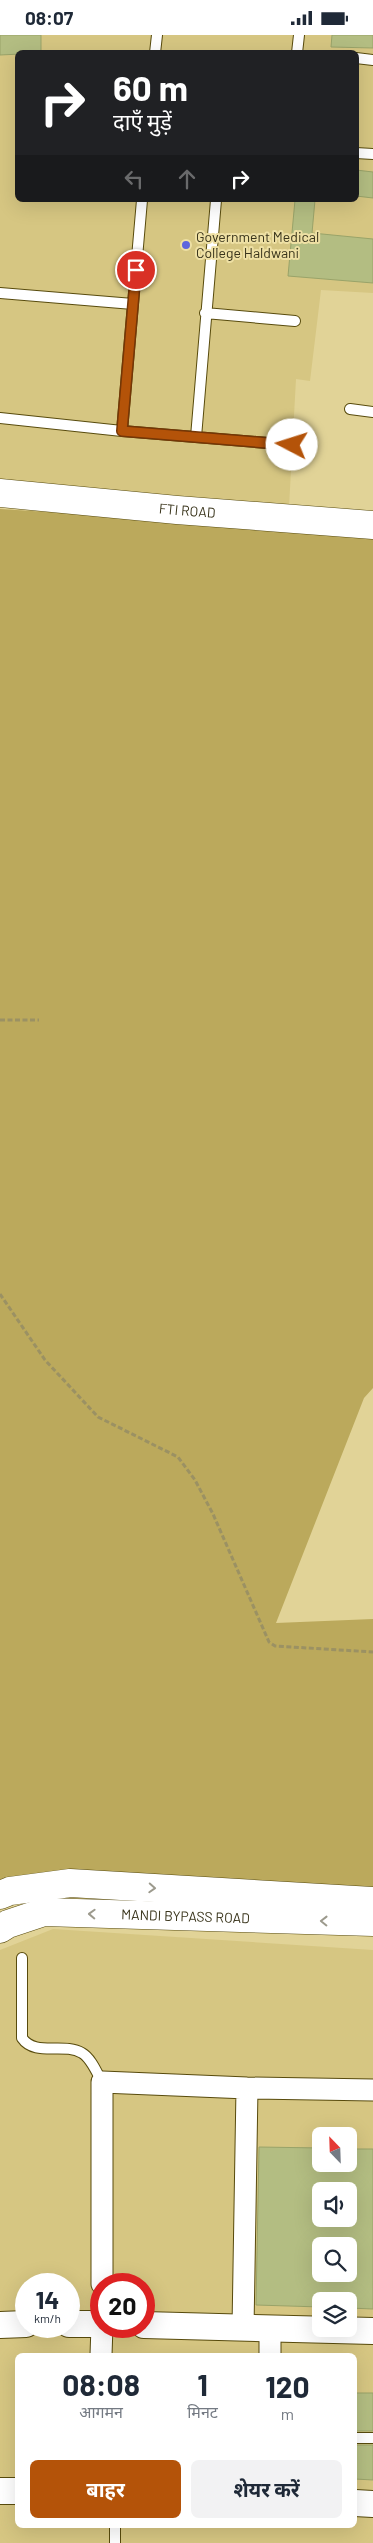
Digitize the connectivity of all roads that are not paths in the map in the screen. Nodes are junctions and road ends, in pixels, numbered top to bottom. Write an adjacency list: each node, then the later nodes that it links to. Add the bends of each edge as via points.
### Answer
1 (157, 35): 3 (lane)
2 (299, 35): 4 (lane)
3 (155, 50)
4 (297, 50)
5 (359, 58): 6 (lane)
6 (373, 60)
7 (359, 153): 8 (lane)
8 (373, 154)
9 (142, 202): 12 (lane)
10 (216, 202): 13 (lane)
11 (0, 293): 12 (lane)
12 (133, 305): 18 (lane)
13 (205, 313): 14 (lane); 19 (lane)
14 (295, 321)
15 (350, 409): 16 (lane)
16 (373, 412)
17 (0, 418): 18 (lane)
18 (122, 431): 19 (lane)
19 (196, 437): 20 (lane)
20 (292, 445)
21 (0, 493): 22 (main road, FTI ROAD)
22 (373, 525)
23 (0, 1895): 24 (main road, MANDI BYPASS ROAD, one-way to 24, via 70,1883)
24 (373, 1901)
25 (373, 1922): 26 (main road, MANDI BYPASS ROAD, one-way to 26, via 44,1912)
26 (0, 1929)
27 (22, 1958): 28 (lane, via 22,2038 31,2047 83,2053)
28 (102, 2082): 29 (street); 31 (street)
29 (247, 2088): 30 (street); 35 (street)
30 (373, 2089)
31 (102, 2273)
32 (0, 2325): 33 (street)
33 (15, 2325)
34 (155, 2325): 35 (street)
35 (243, 2328): 36 (street)
36 (270, 2329): 37 (street); 40 (street)
37 (373, 2331)
38 (102, 2338): 39 (street)
39 (101, 2353)
40 (270, 2353)
41 (357, 2438): 42 (lane)
42 (373, 2438)
43 (0, 2491): 44 (street)
44 (15, 2491)
45 (357, 2503): 46 (street)
46 (373, 2504)
47 (114, 2528): 48 (lane)
48 (115, 2543)

